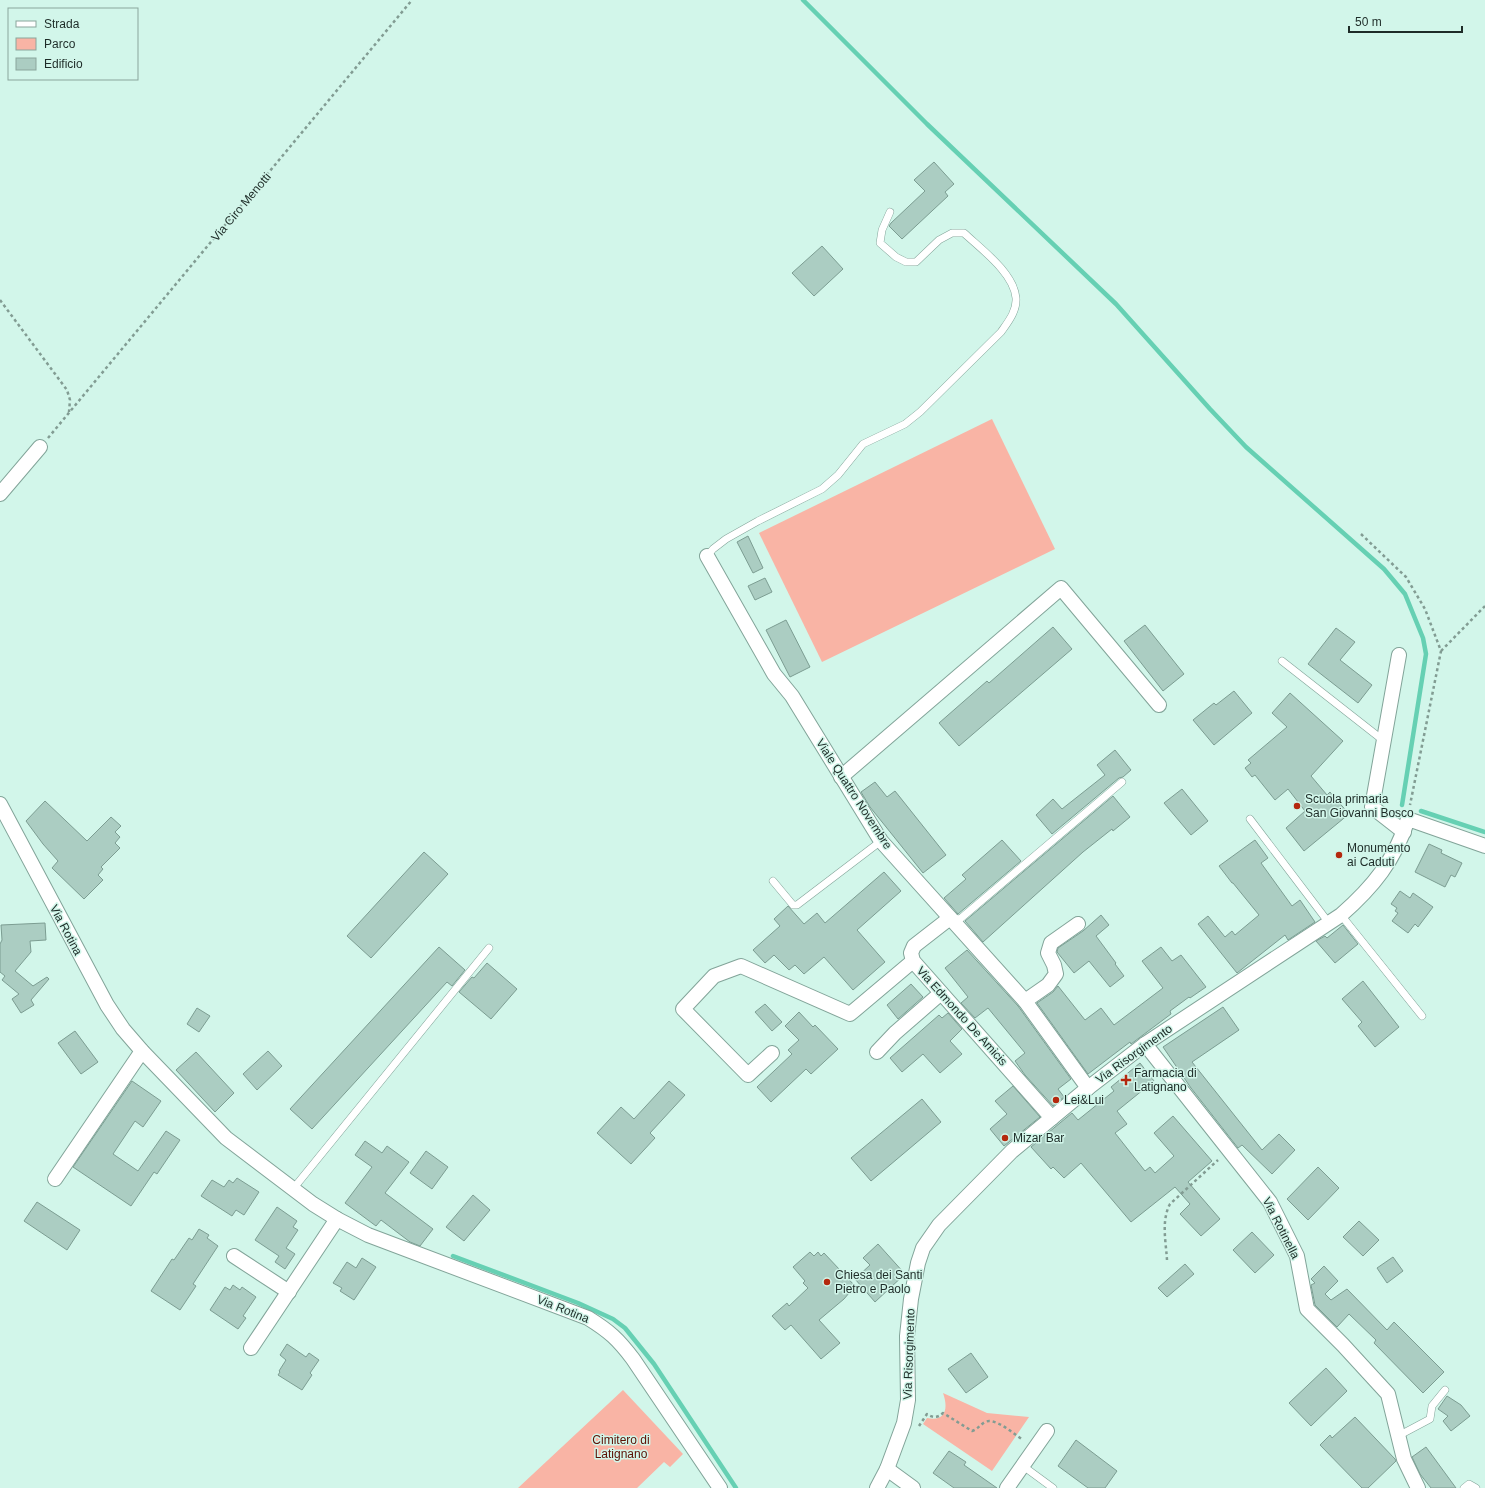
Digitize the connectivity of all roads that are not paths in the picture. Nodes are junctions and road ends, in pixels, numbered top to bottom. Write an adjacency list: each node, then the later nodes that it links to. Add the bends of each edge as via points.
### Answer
1 (890, 212): 4 (lane, via 882,230 880,243 906,262 916,262 939,240 952,233 964,233 1012,281 1016,299 1012,317 1001,332 905,424 863,444 838,475 822,489 758,521 726,540)
2 (40, 447): 3 (street)
3 (0, 494)
4 (707, 556): 9 (street, Viale Quattro Novembre, via 774,674 792,696)
5 (1400, 656): 8 (street)
6 (1282, 661): 8 (lane)
7 (1159, 705): 9 (street, via 1061,588)
8 (1384, 741): 13 (street, via 1372,807)
9 (841, 777): 14 (street, Viale Quattro Novembre)
10 (1122, 782): 18 (lane, via 960,919)
11 (0, 804): 27 (street, Via Rotina, via 107,1005 123,1029)
12 (1250, 819): 19 (lane)
13 (1406, 826): 15 (street); 17 (street, Via Risorgimento, via 1386,867)
14 (881, 841): 16 (lane, via 797,905 793,904); 18 (street, Viale Quattro Novembre)
15 (1485, 846)
16 (773, 882)
17 (1341, 915): 19 (street, Via Risorgimento); 25 (lane)
18 (950, 918): 22 (street, Via Edmondo De Amicis, via 914,946 910,953); 24 (street, Viale Quattro Novembre)
19 (1329, 923): 26 (street, Via Risorgimento)
20 (1078, 924): 24 (street, via 1051,944 1048,953 1056,974 1048,985)
21 (489, 948): 33 (lane)
22 (913, 961): 23 (street, Via Edmondo De Amicis); 29 (street, via 850,1014 742,966 714,976 683,1009 748,1075)
23 (941, 993): 28 (street); 31 (street, Via Edmondo De Amicis)
24 (1025, 1001): 30 (street, Viale Quattro Novembre)
25 (1422, 1016)
26 (1145, 1044): 30 (street, Via Risorgimento); 40 (street, Via Rotinella, via 1270,1202 1297,1256 1307,1309 1388,1394)
27 (142, 1050): 32 (street); 33 (street, Via Rotina, via 226,1138)
28 (877, 1052)
29 (772, 1053)
30 (1088, 1088): 31 (street, Via Risorgimento)
31 (1052, 1118): 42 (street, Via Risorgimento, via 1012,1151 939,1225 923,1248 911,1299 907,1336 908,1400 904,1423)
32 (55, 1179)
33 (293, 1189): 34 (street, Via Rotina)
34 (337, 1219): 36 (street); 43 (street, Via Rotina, via 368,1235 588,1318 606,1329 633,1359)
35 (234, 1256): 36 (street)
36 (289, 1292): 37 (street)
37 (251, 1348)
38 (1445, 1390): 40 (lane, via 1432,1406 1430,1419)
39 (1047, 1431): 41 (street)
40 (1398, 1436): 48 (street, Via Rotinella, via 1404,1459)
41 (1023, 1466): 46 (street); 47 (lane)
42 (887, 1469): 44 (street, Via Risorgimento); 45 (street)
43 (720, 1488)
44 (877, 1488)
45 (913, 1488)
46 (1007, 1488)
47 (1053, 1488)
48 (1418, 1488)
49 (1464, 1488): 50 (lane, via 1469,1484)
50 (1476, 1488)

